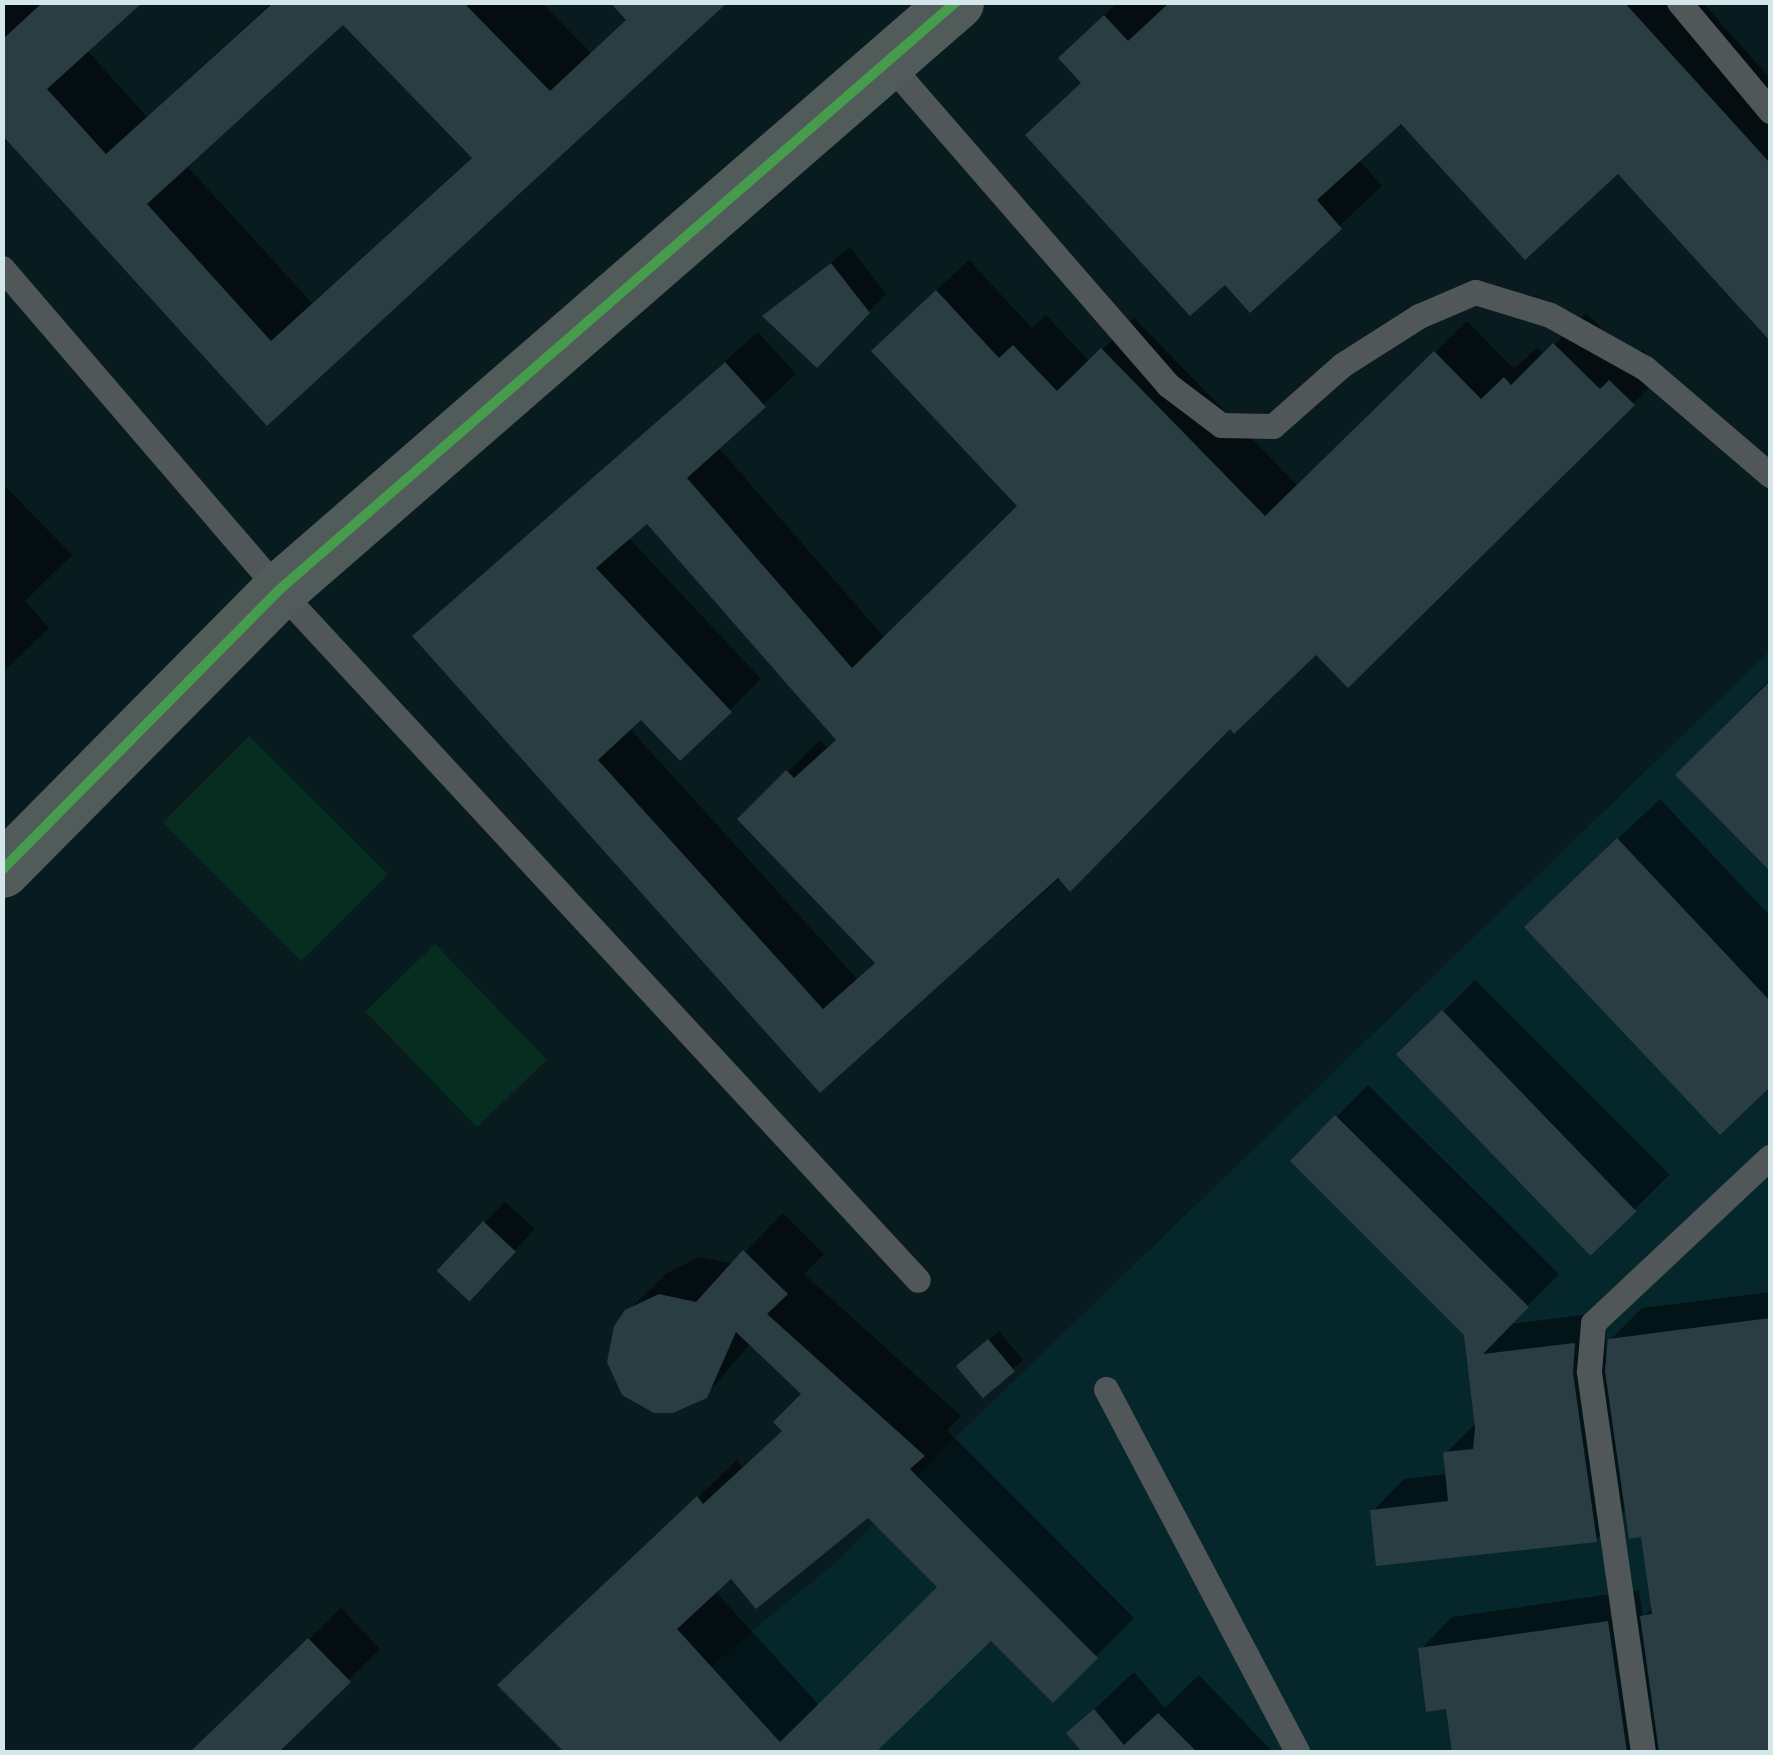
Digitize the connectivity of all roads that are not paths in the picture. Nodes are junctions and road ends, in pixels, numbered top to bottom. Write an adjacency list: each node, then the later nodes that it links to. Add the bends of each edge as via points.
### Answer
1 (956, 2): 3 (street)
2 (1680, 2): 4 (lane)
3 (890, 65): 6 (lane, via 1168,385 1221,425 1273,426 1342,365 1419,316 1475,292 1550,314 1645,368); 7 (street)
4 (1770, 112)
5 (2, 268): 7 (lane)
6 (1770, 476)
7 (280, 590): 8 (street); 10 (lane)
8 (2, 870)
9 (1770, 1157): 13 (lane, via 1593,1323 1590,1371)
10 (918, 1280)
11 (1106, 1389): 12 (lane)
12 (1297, 1752)
13 (1643, 1752)

